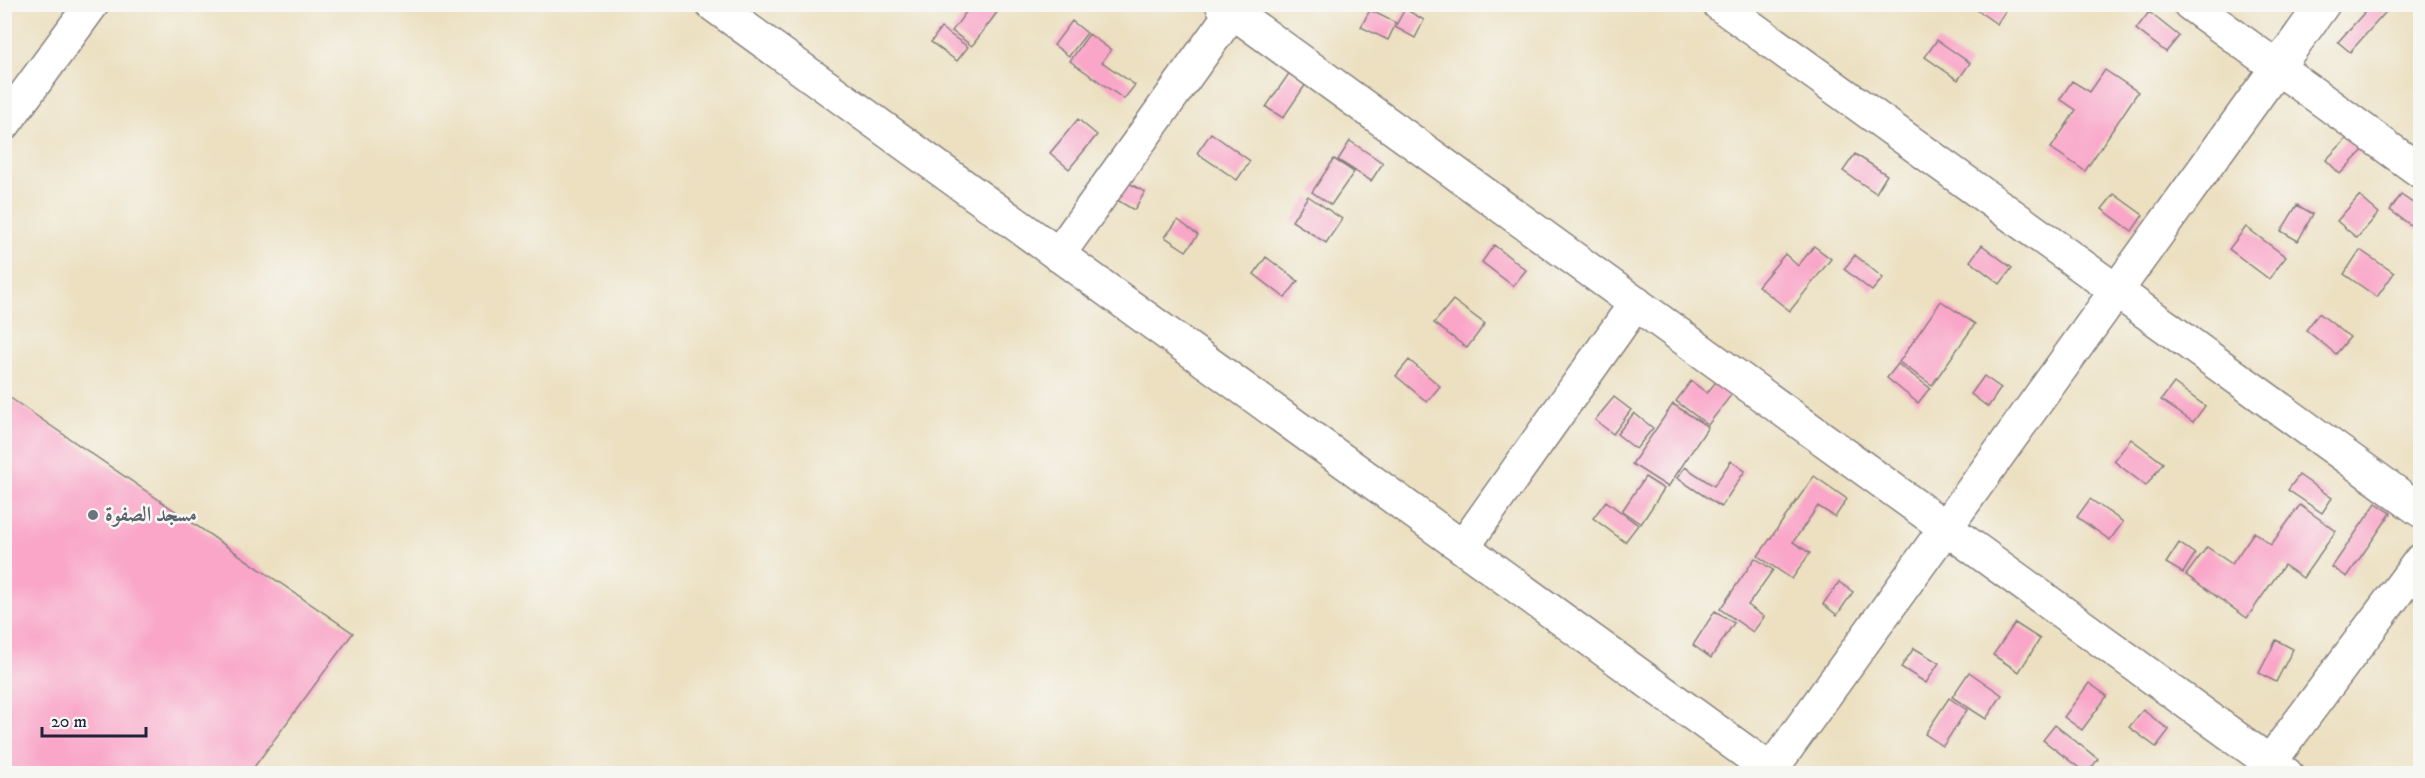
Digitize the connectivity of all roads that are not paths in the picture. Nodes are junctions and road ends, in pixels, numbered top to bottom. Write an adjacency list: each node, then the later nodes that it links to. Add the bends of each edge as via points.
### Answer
1 (92, 4): 8 (street)
2 (712, 4): 10 (street)
3 (1719, 4): 11 (street)
4 (2190, 4): 7 (street)
5 (2323, 4): 7 (street)
6 (1227, 8): 10 (street); 12 (street)
7 (2277, 68): 9 (street); 11 (street)
8 (4, 124)
9 (2421, 171)
10 (1058, 255): 15 (street)
11 (2116, 291): 13 (street); 14 (street)
12 (1636, 303): 14 (street); 15 (street)
13 (2421, 510)
14 (1946, 527): 17 (street); 18 (street)
15 (1463, 547): 18 (street)
16 (2421, 561): 17 (street)
17 (2272, 770)
18 (1772, 772)

